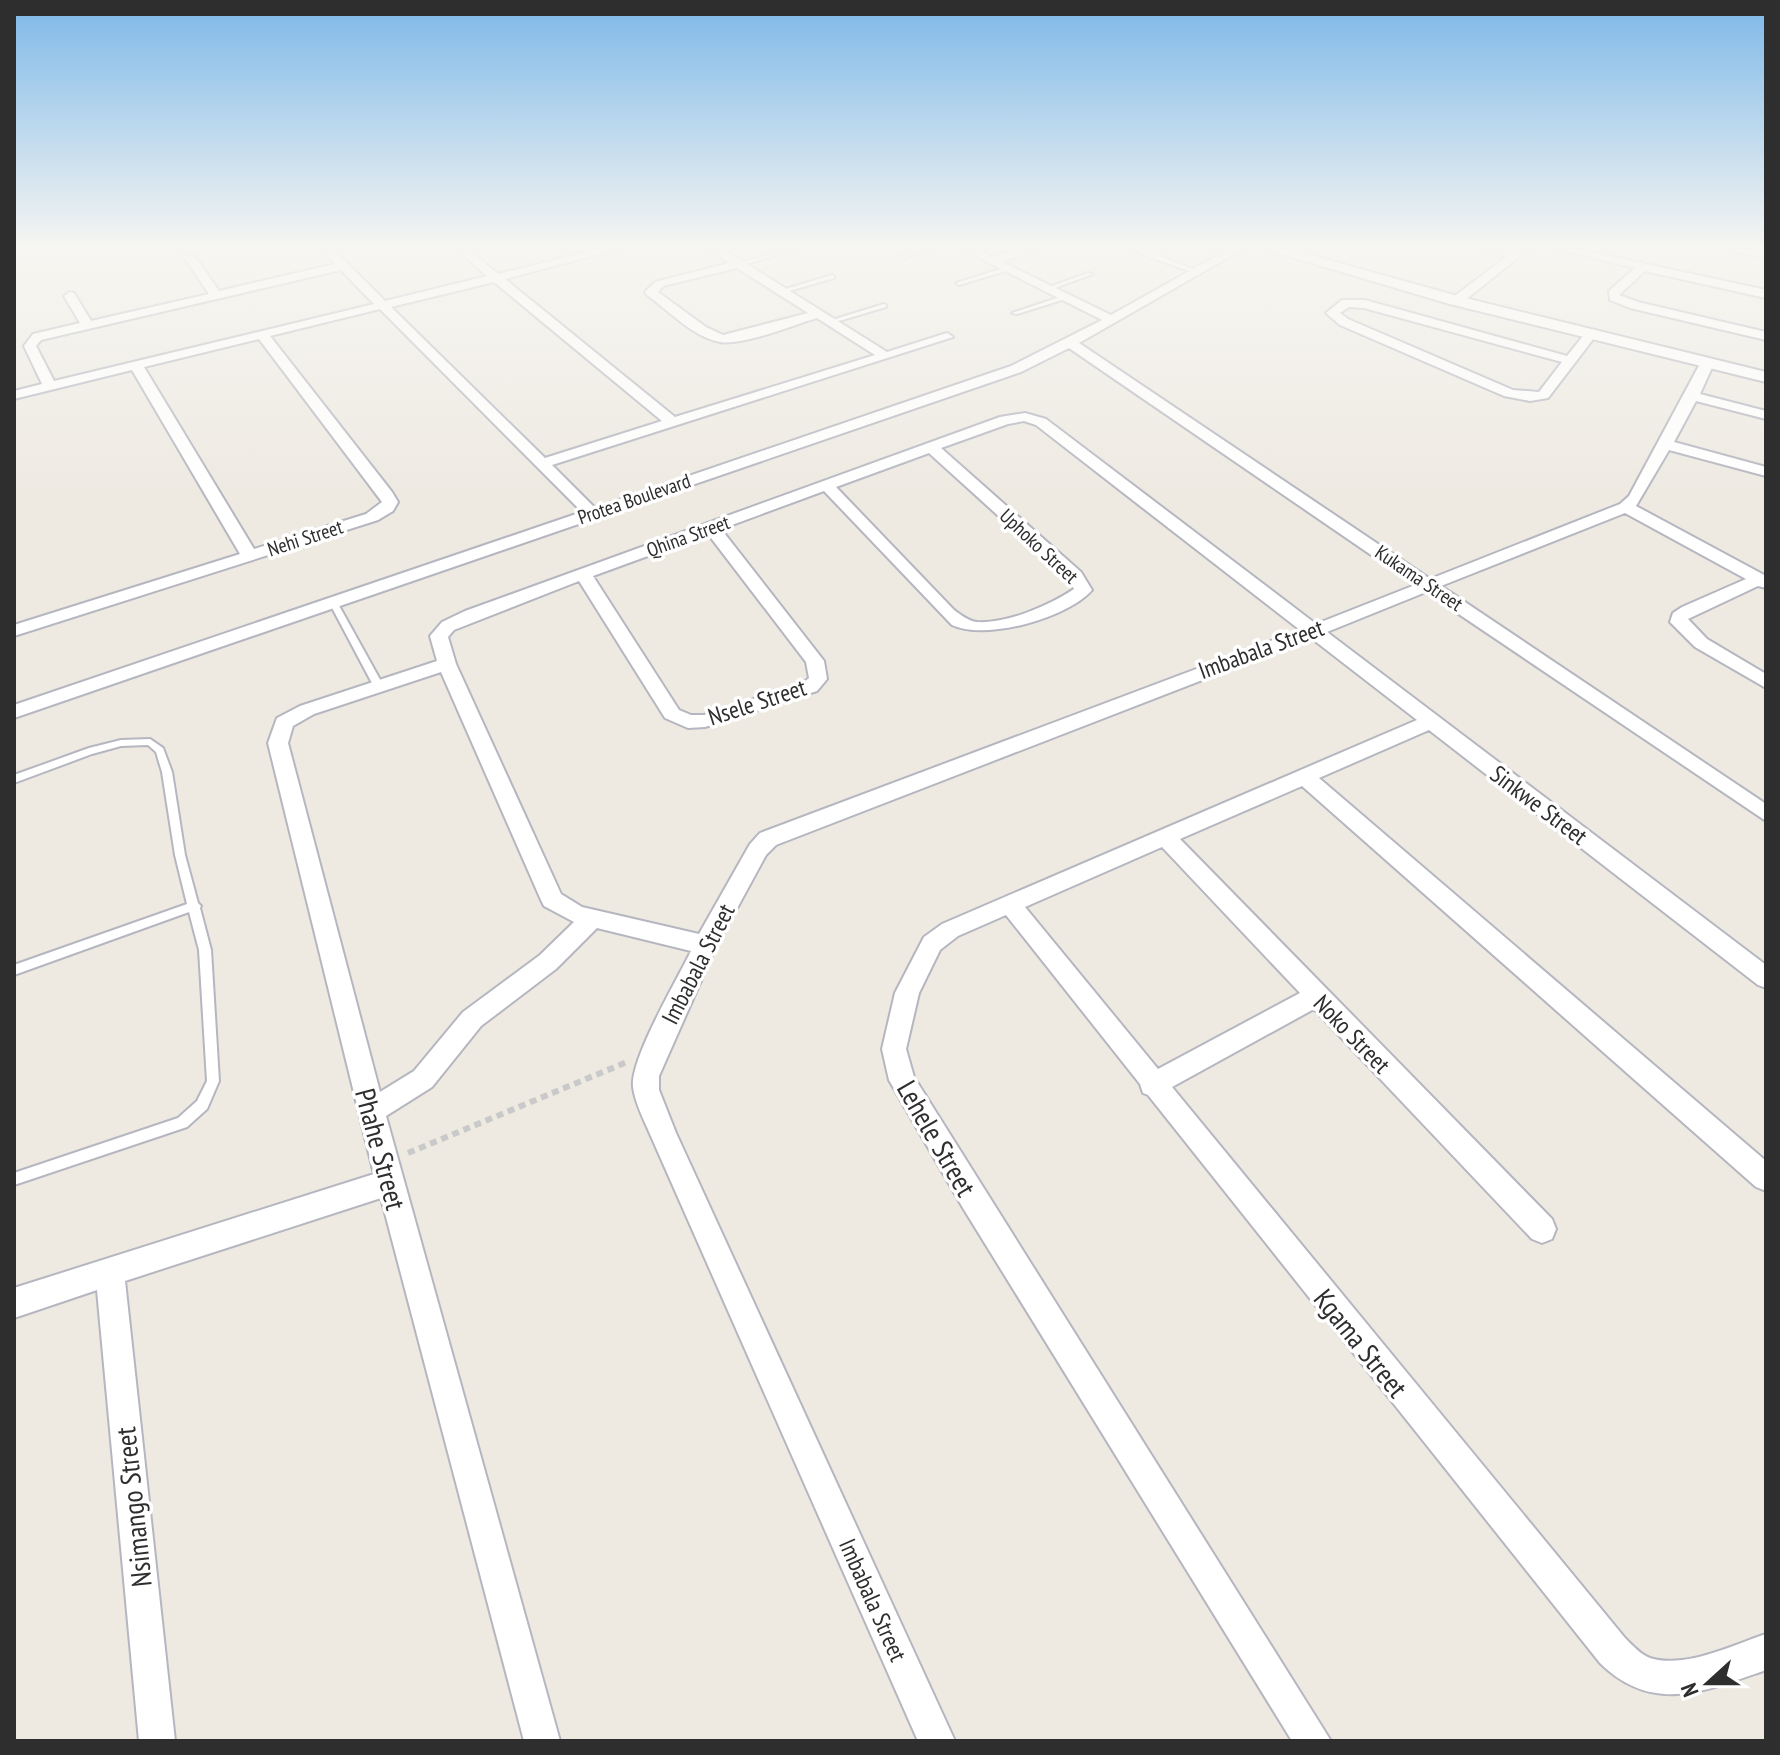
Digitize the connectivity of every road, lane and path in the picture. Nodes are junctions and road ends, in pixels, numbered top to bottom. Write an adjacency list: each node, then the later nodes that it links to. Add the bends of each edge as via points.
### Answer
1 (57, 331): 23 (street, via 30,346)
2 (274, 331): 13 (street)
3 (410, 331): 30 (street)
4 (561, 331): 27 (street)
5 (704, 331): 6 (street, via 722,339)
6 (759, 331)
7 (847, 331): 18 (street)
8 (1092, 331): 17 (street, Protea Boulevard)
9 (1365, 331): 19 (street, via 1520,396 1543,395)
10 (1463, 331): 19 (street)
11 (1578, 331): 14 (street)
12 (1744, 331): 15 (street)
13 (261, 334): 21 (street); 36 (street, Nehi Street, via 390,502 372,517)
14 (1591, 334): 19 (street); 20 (street)
15 (1766, 336)
16 (947, 337): 18 (street)
17 (1070, 343): 34 (street, Protea Boulevard, via 1016,369); 39 (street, Kukama Street)
18 (883, 355): 27 (street)
19 (1569, 360)
20 (1707, 363): 22 (street); 25 (street)
21 (136, 365): 23 (street); 36 (street)
22 (1766, 377)
23 (50, 387): 24 (street)
24 (14, 395)
25 (1692, 396): 26 (street); 28 (street)
26 (1766, 415)
27 (672, 422): 30 (street)
28 (1664, 444): 31 (street); 33 (street)
29 (932, 448): 32 (street, Qhina Street); 32 (street, Uphoko Street, via 1075,576 1083,590 989,627 966,626 948,614); 42 (street, Qhina Street, via 1005,420 1035,419)
30 (543, 463): 34 (street)
31 (1766, 472)
32 (827, 486): 35 (street, Qhina Street)
33 (1626, 507): 38 (street); 39 (street, Imbabala Street)
34 (593, 514): 40 (street, Protea Boulevard)
35 (711, 527): 37 (street, Qhina Street); 37 (street, Nsele Street, via 815,661 818,679 810,687 705,721 678,719)
36 (250, 556): 41 (street, Nehi Street)
37 (584, 575): 43 (street, Qhina Street, via 448,626 439,641)
38 (1763, 581): 44 (street, via 1688,611 1679,622 1701,643)
39 (1428, 584): 42 (street, Imbabala Street); 50 (street, Kukama Street)
40 (333, 602): 45 (lane); 46 (street, Protea Boulevard)
41 (14, 631)
42 (1313, 631): 47 (street, Sinkwe Street); 55 (street, Imbabala Street, via 768,839)
43 (447, 664): 45 (street, Phahe Street); 54 (street, Qhina Street, via 545,889 562,908)
44 (1766, 682)
45 (378, 685): 61 (street, Phahe Street, via 294,716 280,731 278,743)
46 (14, 712)
47 (1430, 722): 48 (street, Lehele Street); 57 (street, Sinkwe Street)
48 (1305, 777): 51 (street, Lehele Street); 63 (street)
49 (14, 779): 53 (lane, via 89,751 150,742 160,750 167,772 180,855)
50 (1766, 814)
51 (1165, 837): 52 (street, Lehele Street); 58 (street, Noko Street)
52 (1009, 903): 60 (street, Kgama Street); 72 (street, Lehele Street, via 950,930 927,952 907,993 894,1049 896,1067)
53 (195, 906): 56 (lane); 64 (lane, via 209,998 213,1081 208,1099 182,1123)
54 (593, 918): 55 (street, Qhina Street); 61 (street, via 548,962 472,1019 423,1079)
55 (705, 945): 59 (street, Imbabala Street)
56 (14, 970)
57 (1766, 978)
58 (1316, 996): 60 (street); 65 (street, Noko Street)
59 (655, 1051): 62 (path); 71 (street, Imbabala Street, via 646,1090 663,1134)
60 (1152, 1085): 68 (street, Kgama Street, via 1619,1657 1638,1672 1681,1679)
61 (371, 1111): 62 (street, Phahe Street)
62 (387, 1172): 66 (street); 70 (street, Phahe Street)
63 (1766, 1178)
64 (14, 1179)
65 (1542, 1229)
66 (110, 1273): 67 (street); 69 (street, Nsimango Street)
67 (14, 1303)
68 (1766, 1652)
69 (157, 1741)
70 (542, 1741)
71 (937, 1741)
72 (1313, 1741)

